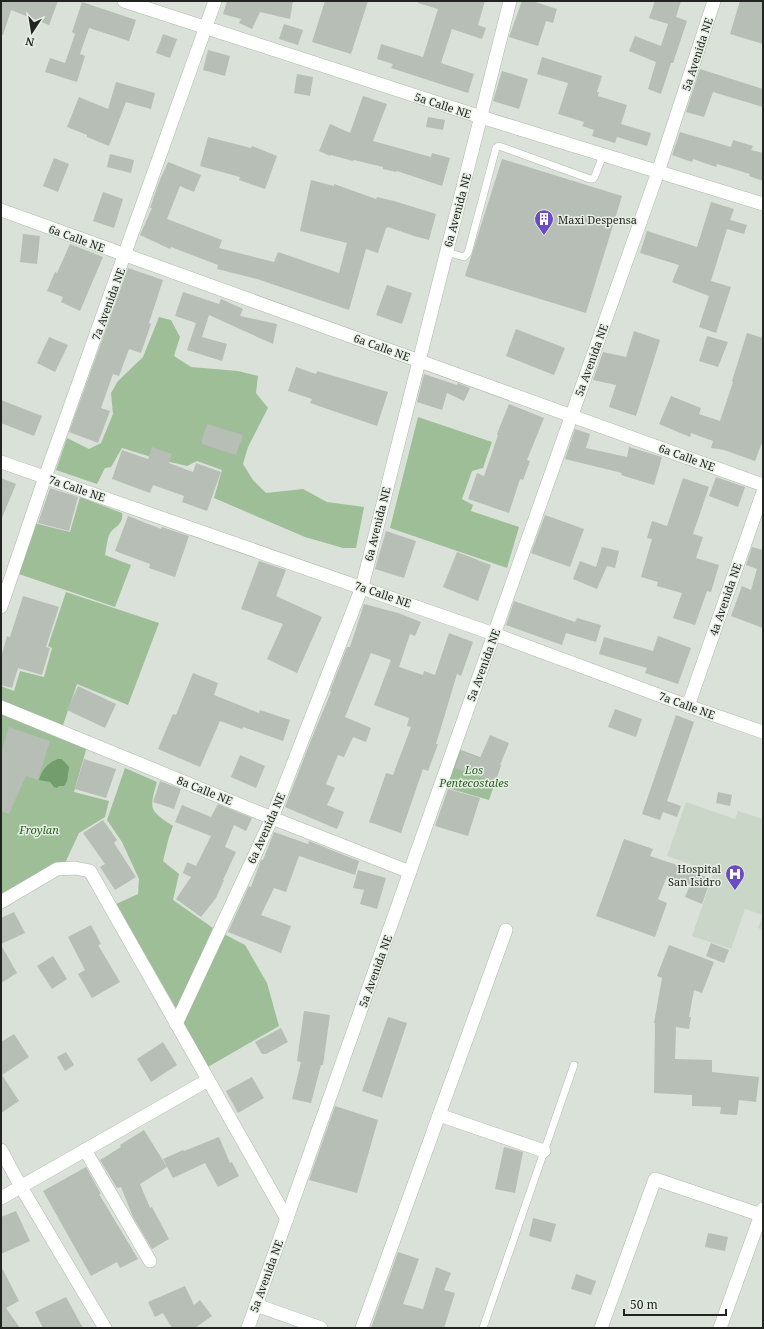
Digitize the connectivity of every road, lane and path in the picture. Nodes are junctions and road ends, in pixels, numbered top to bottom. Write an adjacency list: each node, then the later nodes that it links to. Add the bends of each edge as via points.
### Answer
1 (124, 1): 5 (street, 5a Calle NE)
2 (215, 1): 5 (street, 7a Avenida NE)
3 (510, 1): 6 (street, 6a Avenida NE)
4 (714, 1): 8 (street, 5a Avenida NE)
5 (205, 27): 6 (street, 5a Calle NE); 12 (street, 7a Avenida NE)
6 (481, 117): 7 (street, 5a Calle NE); 11 (street, 6a Avenida NE)
7 (603, 155): 8 (street, 5a Calle NE); 11 (lane, via 595,176 590,179 499,146 496,148 468,253 464,257)
8 (658, 172): 9 (street, 5a Calle NE); 14 (street, 5a Avenida NE)
9 (763, 204)
10 (1, 210): 12 (street, 6a Calle NE)
11 (446, 252): 13 (street, 6a Avenida NE)
12 (125, 255): 13 (street, 6a Calle NE); 16 (street, 7a Avenida NE)
13 (418, 360): 14 (street, 6a Calle NE); 19 (street, 6a Avenida NE)
14 (572, 416): 17 (street, 6a Calle NE); 21 (street, 5a Avenida NE)
15 (1, 462): 16 (street, 7a Calle NE)
16 (45, 477): 19 (street, 7a Calle NE); 20 (street, 7a Avenida NE)
17 (763, 484)
18 (763, 492): 22 (street, 4a Avenida NE)
19 (362, 587): 21 (street, 7a Calle NE); 25 (street, 6a Avenida NE)
20 (1, 607)
21 (494, 634): 22 (street, 7a Calle NE); 26 (street, 5a Avenida NE)
22 (688, 706): 24 (street, 7a Calle NE)
23 (1, 707): 25 (street, 8a Calle NE)
24 (763, 732)
25 (272, 818): 26 (street, 8a Calle NE); 29 (street, 6a Avenida NE)
26 (410, 872): 39 (street, 5a Avenida NE)
27 (1, 902): 29 (street, via 57,869 75,868 90,871)
28 (506, 930): 32 (street)
29 (176, 1024): 31 (street)
30 (574, 1065): 35 (lane)
31 (208, 1080): 34 (street); 39 (street)
32 (439, 1115): 35 (street); 45 (street)
33 (1, 1150): 36 (street)
34 (85, 1150): 36 (street); 40 (street)
35 (544, 1151): 46 (lane)
36 (21, 1186): 37 (street); 42 (street)
37 (1, 1198)
38 (762, 1212): 47 (street, via 655,1179); 48 (street)
39 (287, 1219): 41 (street, 5a Avenida NE)
40 (150, 1261)
41 (256, 1305): 43 (street, 5a Avenida NE); 44 (street)
42 (105, 1328)
43 (248, 1328)
44 (321, 1328)
45 (362, 1328)
46 (482, 1328)
47 (601, 1328)
48 (720, 1328)

